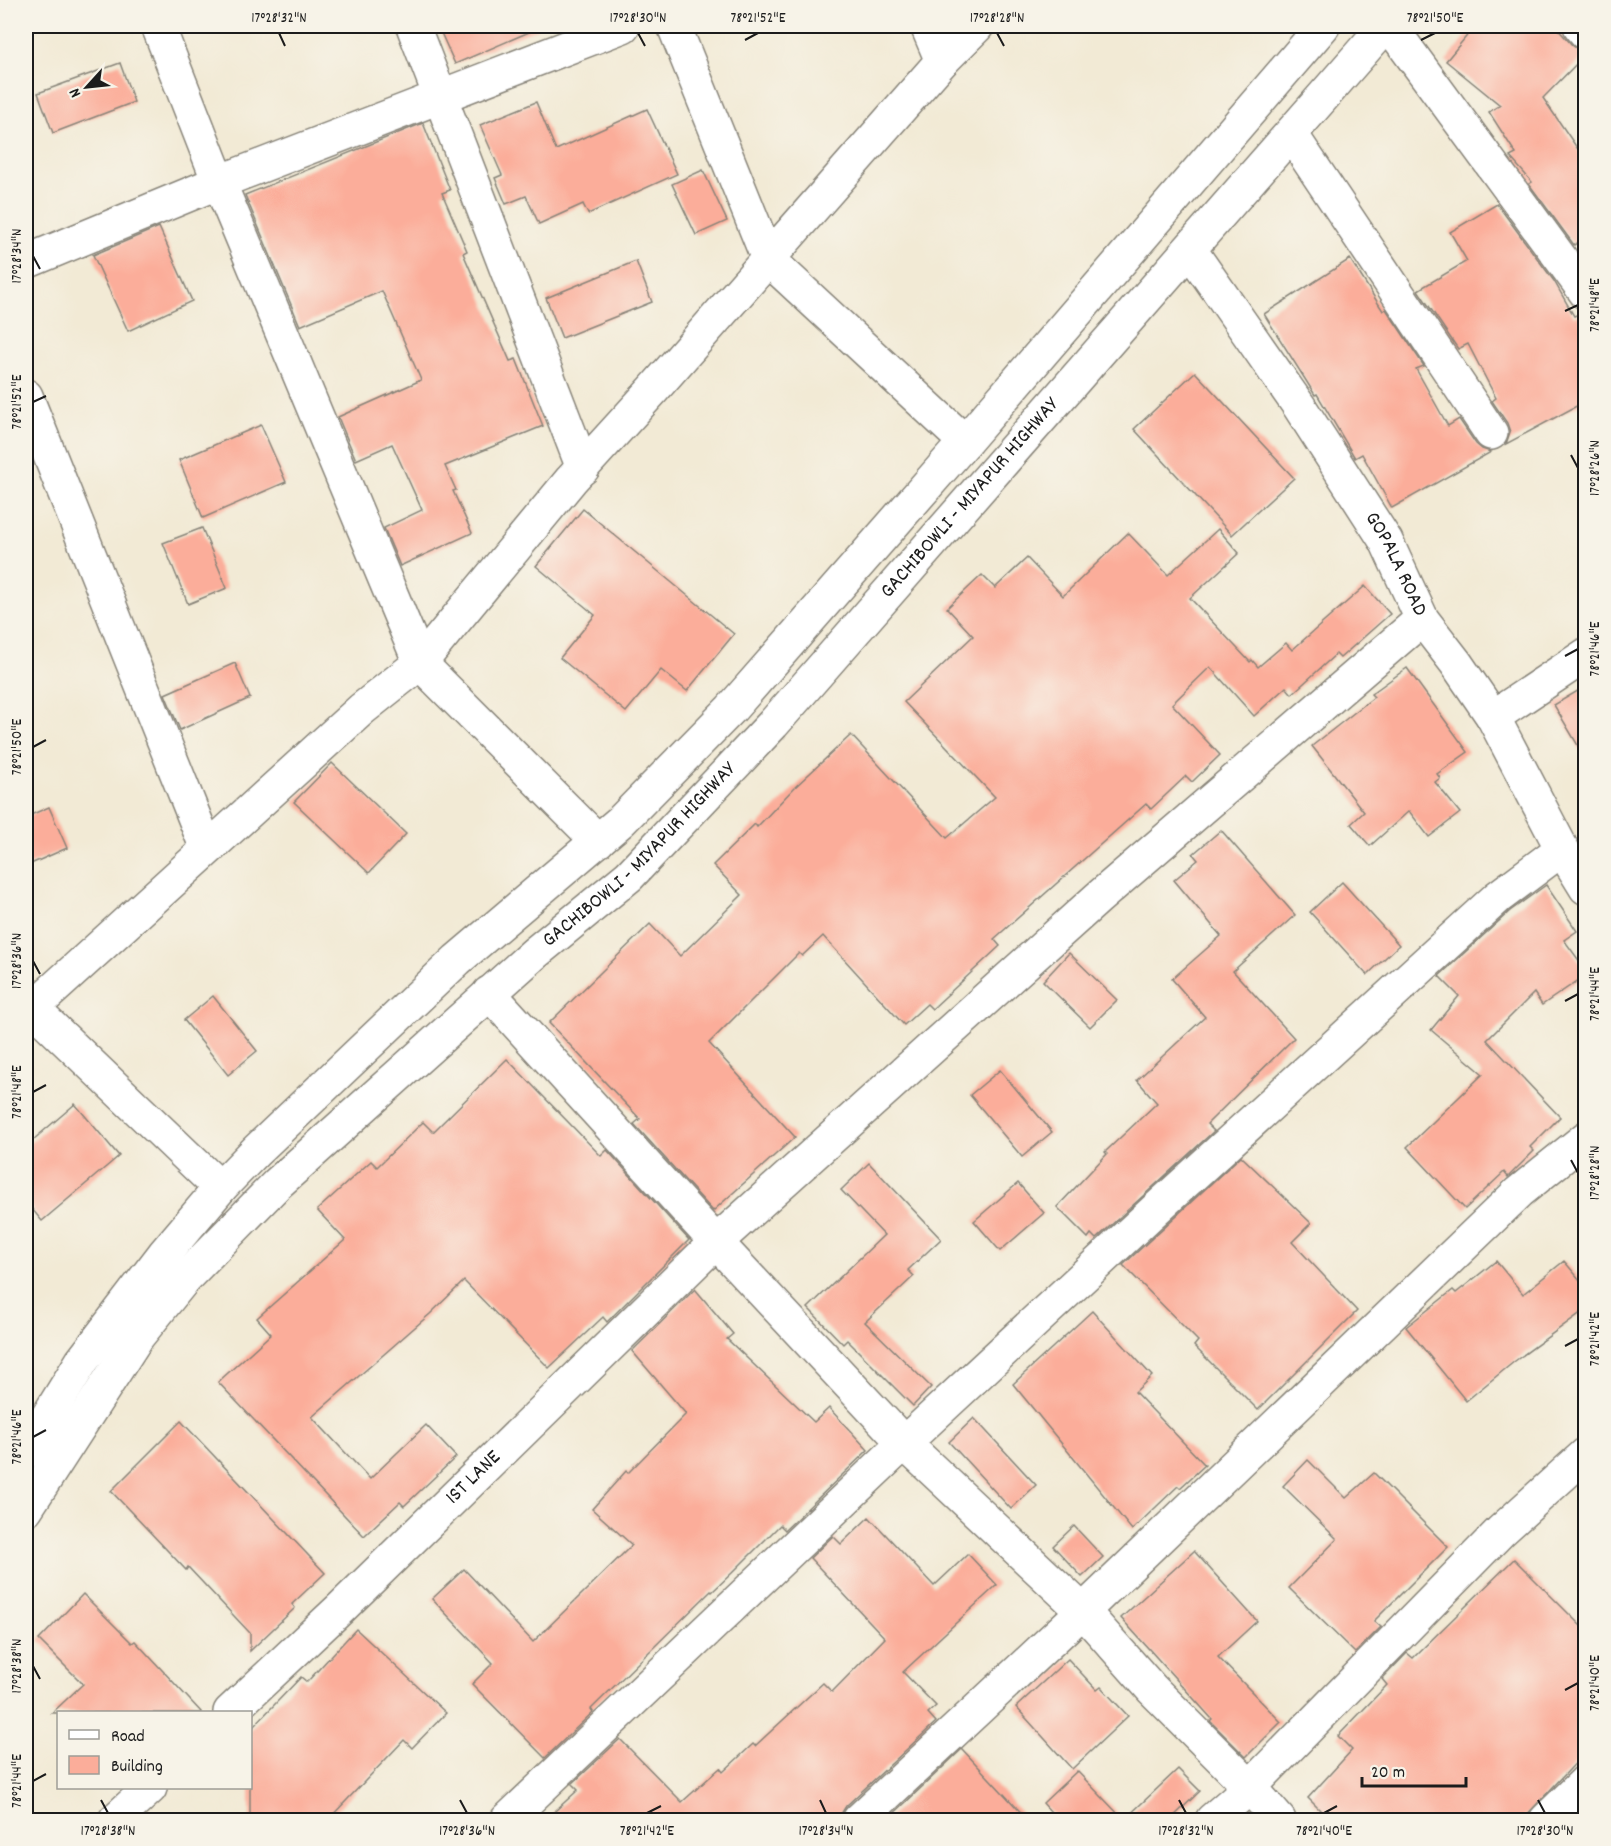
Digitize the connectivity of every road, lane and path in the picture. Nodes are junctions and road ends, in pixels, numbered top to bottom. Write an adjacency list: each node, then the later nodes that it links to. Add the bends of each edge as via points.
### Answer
1 (158, 26): 15 (street)
2 (412, 26): 13 (street)
3 (623, 26): 13 (street)
4 (674, 26): 17 (street)
5 (927, 26): 12 (street)
6 (977, 26): 12 (street)
7 (1385, 26): 14 (street, GACHIBOWLI - MIYAPUR HIGHWAY)
8 (1390, 26): 19 (street)
9 (1580, 26): 11 (street)
10 (1310, 30): 22 (street, GACHIBOWLI - MIYAPUR HIGHWAY)
11 (1586, 33)
12 (942, 61): 17 (street)
13 (440, 97): 15 (street); 23 (street)
14 (1291, 134): 16 (street, GACHIBOWLI - MIYAPUR HIGHWAY); 21 (street)
15 (219, 182): 18 (street); 26 (street)
16 (1190, 250): 24 (street, GOPALA ROAD, via 1299,406 1386,541); 32 (street, GACHIBOWLI - MIYAPUR HIGHWAY, via 773,724 629,876)
17 (768, 259): 22 (street); 23 (street)
18 (26, 262)
19 (1586, 293)
20 (26, 396): 29 (street)
21 (1491, 433)
22 (965, 442): 28 (street, GACHIBOWLI - MIYAPUR HIGHWAY, via 731,709)
23 (583, 468): 26 (street)
24 (1422, 619): 27 (street, GOPALA ROAD); 36 (street, 1ST LANE, via 1098,898)
25 (1586, 656): 27 (street)
26 (420, 663): 28 (street); 29 (street, via 362,709)
27 (1493, 717): 30 (street, GOPALA ROAD)
28 (598, 842): 35 (street, GACHIBOWLI - MIYAPUR HIGHWAY, via 457,960)
29 (207, 849): 33 (street)
30 (1562, 849): 31 (street, GOPALA ROAD); 38 (street, via 1489,905)
31 (1586, 888)
32 (489, 993): 36 (street); 37 (street, GACHIBOWLI - MIYAPUR HIGHWAY, via 277,1184 185,1278 138,1336)
33 (29, 1011): 35 (street)
34 (1586, 1138): 42 (street, via 1519,1192)
35 (220, 1188): 37 (street, GACHIBOWLI - MIYAPUR HIGHWAY, via 164,1254)
36 (716, 1242): 38 (street); 43 (street, 1ST LANE)
37 (110, 1350): 39 (street, via 82,1361); 41 (street)
38 (904, 1443): 42 (street); 48 (street)
39 (26, 1452)
40 (1586, 1454): 45 (street, via 1501,1531)
41 (26, 1509)
42 (1083, 1611): 45 (street, via 1152,1689); 49 (street)
43 (232, 1711)
44 (1586, 1781): 52 (street)
45 (1250, 1787): 50 (street); 51 (street)
46 (149, 1789): 47 (street)
47 (115, 1821)
48 (507, 1821)
49 (859, 1821)
50 (1212, 1821)
51 (1279, 1821)
52 (1546, 1821)

